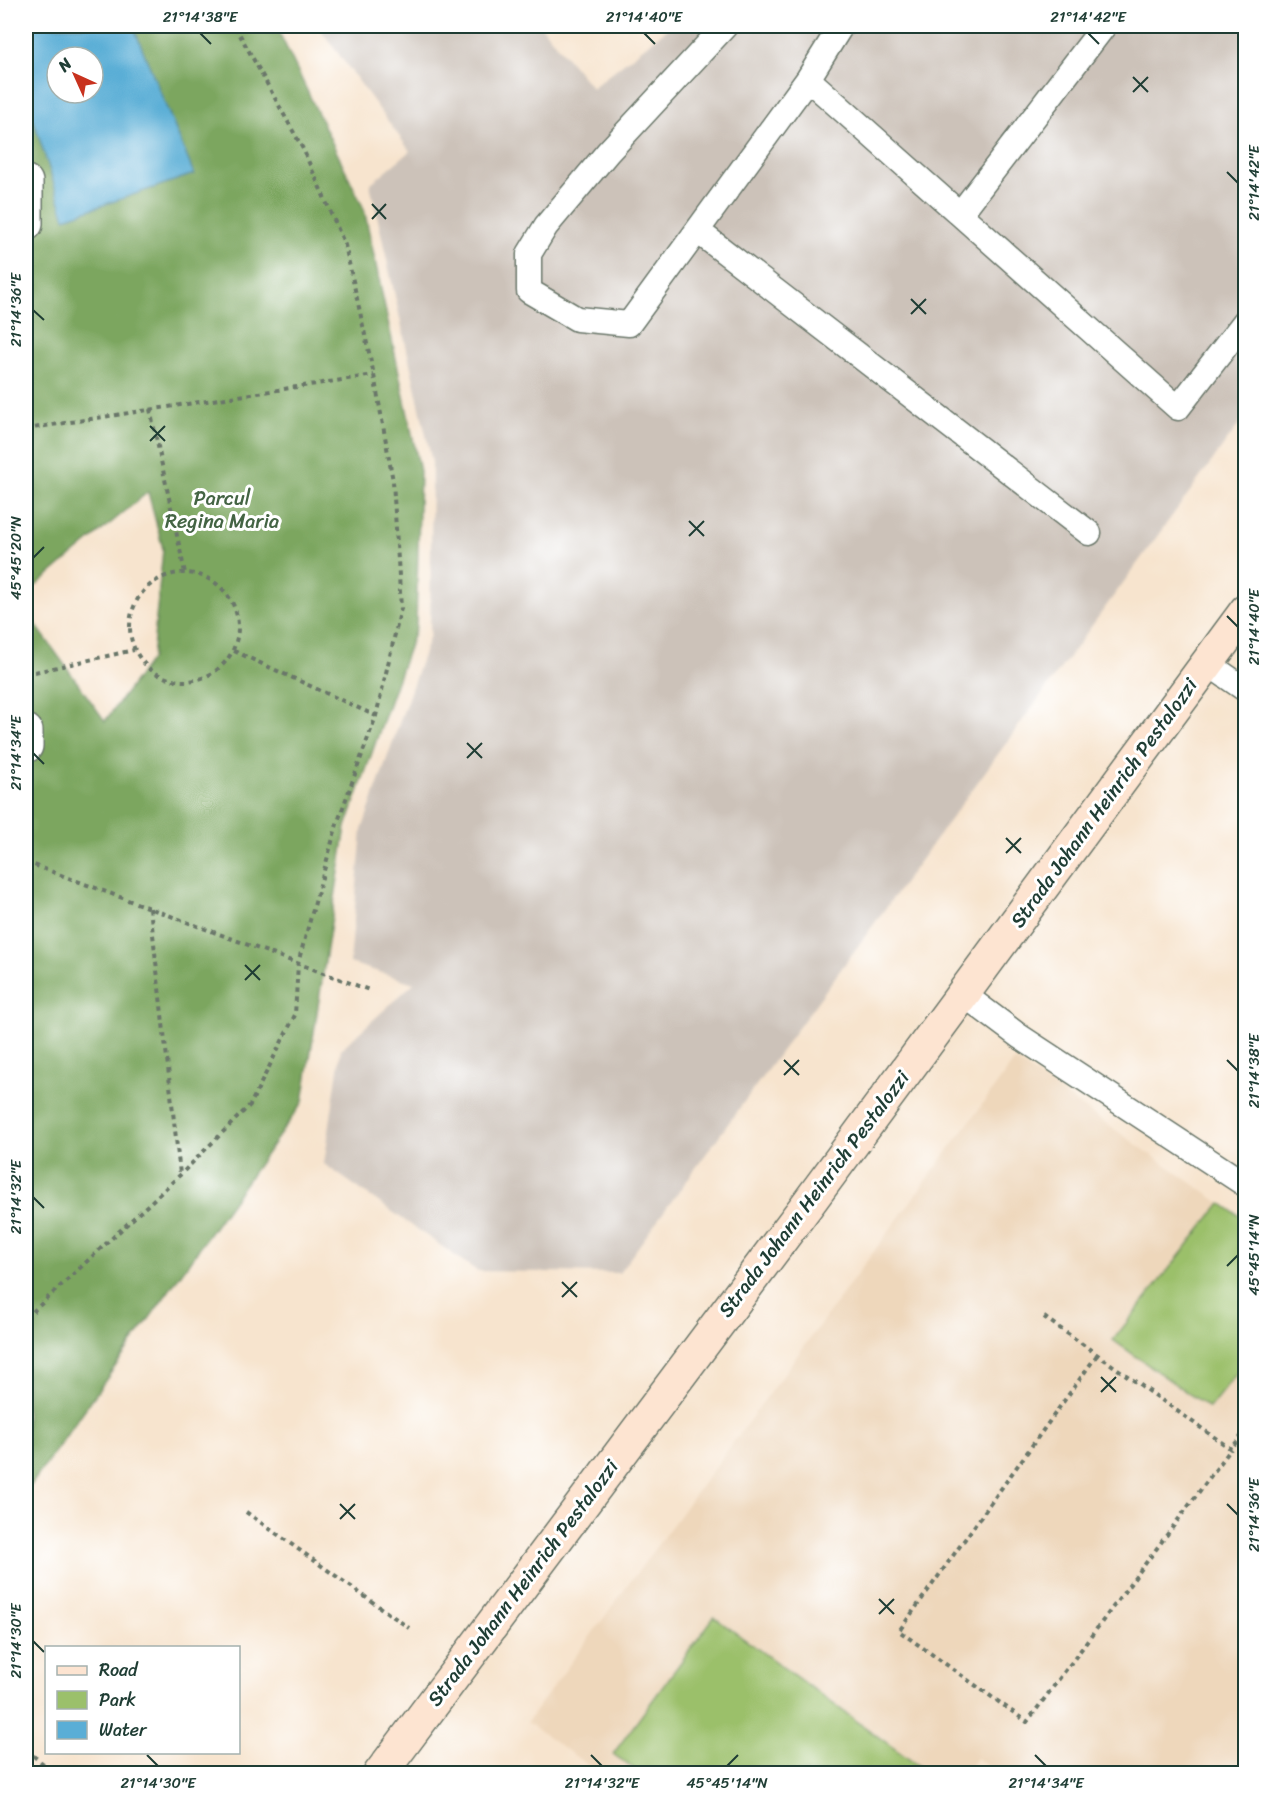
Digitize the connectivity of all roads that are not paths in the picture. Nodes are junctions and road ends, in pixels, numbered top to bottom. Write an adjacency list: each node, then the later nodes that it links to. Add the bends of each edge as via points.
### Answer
1 (725, 26): 8 (lane, via 608,152 546,226 529,254 529,291 577,319 630,324)
2 (841, 26): 4 (lane)
3 (1104, 26): 6 (lane)
4 (808, 79): 6 (lane); 8 (lane)
5 (26, 183): 7 (street)
6 (960, 214): 9 (lane, via 1178,408)
7 (26, 224)
8 (699, 232): 10 (lane)
9 (1245, 320)
10 (1089, 533)
11 (1245, 611): 12 (main road, Strada Johann Heinrich Pestalozzi)
12 (1207, 663): 13 (lane); 16 (main road, Strada Johann Heinrich Pestalozzi)
13 (1245, 690)
14 (26, 731): 15 (street)
15 (26, 746)
16 (963, 994): 17 (lane, via 1019,1036); 18 (main road, Strada Johann Heinrich Pestalozzi)
17 (1245, 1185)
18 (380, 1773)

